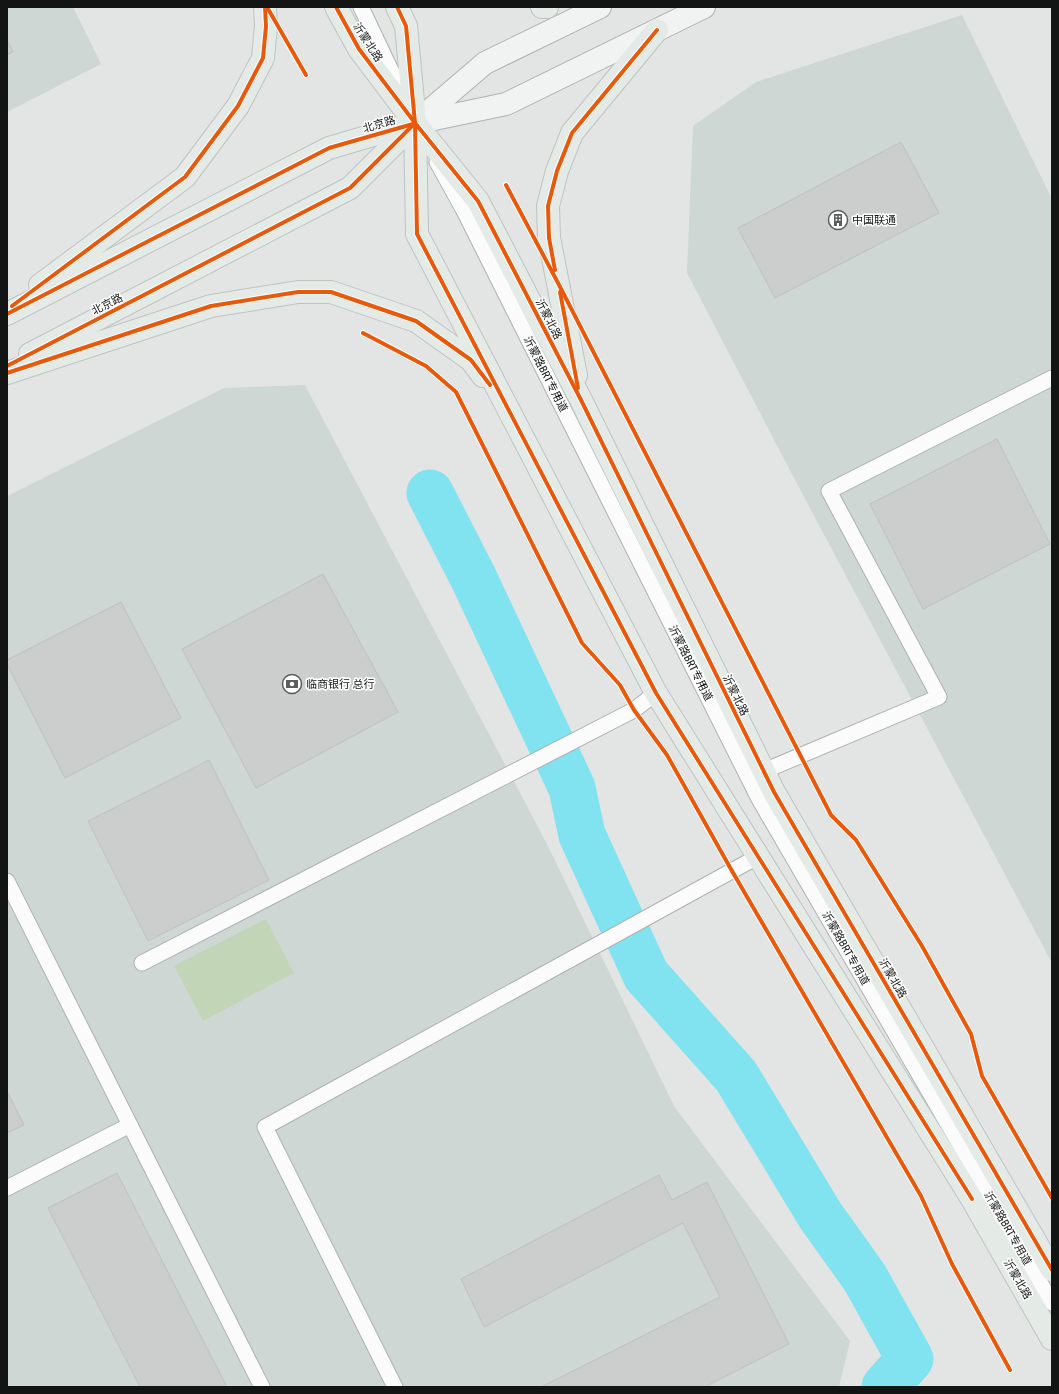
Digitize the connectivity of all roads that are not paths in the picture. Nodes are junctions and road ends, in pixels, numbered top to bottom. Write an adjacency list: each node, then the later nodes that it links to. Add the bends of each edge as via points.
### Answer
1 (265, 7): 11 (main road, via 263,58 238,106 185,177)
2 (336, 7): 10 (main road, 沂蒙北路, via 359,49)
3 (360, 7): 10 (lane, 沂蒙路BRT专用道)
4 (397, 7): 10 (main road, 沂蒙北路, via 406,26)
5 (542, 7): 6 (main road)
6 (547, 7)
7 (600, 7): 10 (main road, 北京路, via 485,63)
8 (704, 7): 9 (main road, 北京路)
9 (657, 30): 10 (main road, 北京路, via 506,104); 16 (main road, via 572,133 548,206 549,238)
10 (415, 123): 12 (main road, 北京路, via 329,148); 13 (main road, 北京路, via 350,188); 16 (main road, 沂蒙北路, via 478,200); 17 (main road, 沂蒙北路, via 418,234); 26 (lane, 沂蒙路BRT专用道, via 463,209 759,799)
11 (7, 310)
12 (7, 314)
13 (7, 366)
14 (7, 373): 17 (main road, via 211,306 298,292 331,292 416,321 471,360)
15 (1052, 378): 19 (lane, via 829,491 939,697)
16 (581, 400): 19 (main road, 沂蒙北路)
17 (504, 403): 18 (main road, 沂蒙北路)
18 (656, 692): 20 (main road, 沂蒙北路); 22 (lane, via 634,710)
19 (764, 771): 25 (main road, 沂蒙北路)
20 (759, 856): 27 (main road, 沂蒙北路, via 972,1199); 29 (lane, via 265,1127)
21 (7, 881): 23 (lane)
22 (142, 963)
23 (130, 1125): 24 (lane); 28 (lane)
24 (7, 1188)
25 (1052, 1270)
26 (1052, 1303)
27 (1052, 1339)
28 (262, 1387)
29 (395, 1387)

